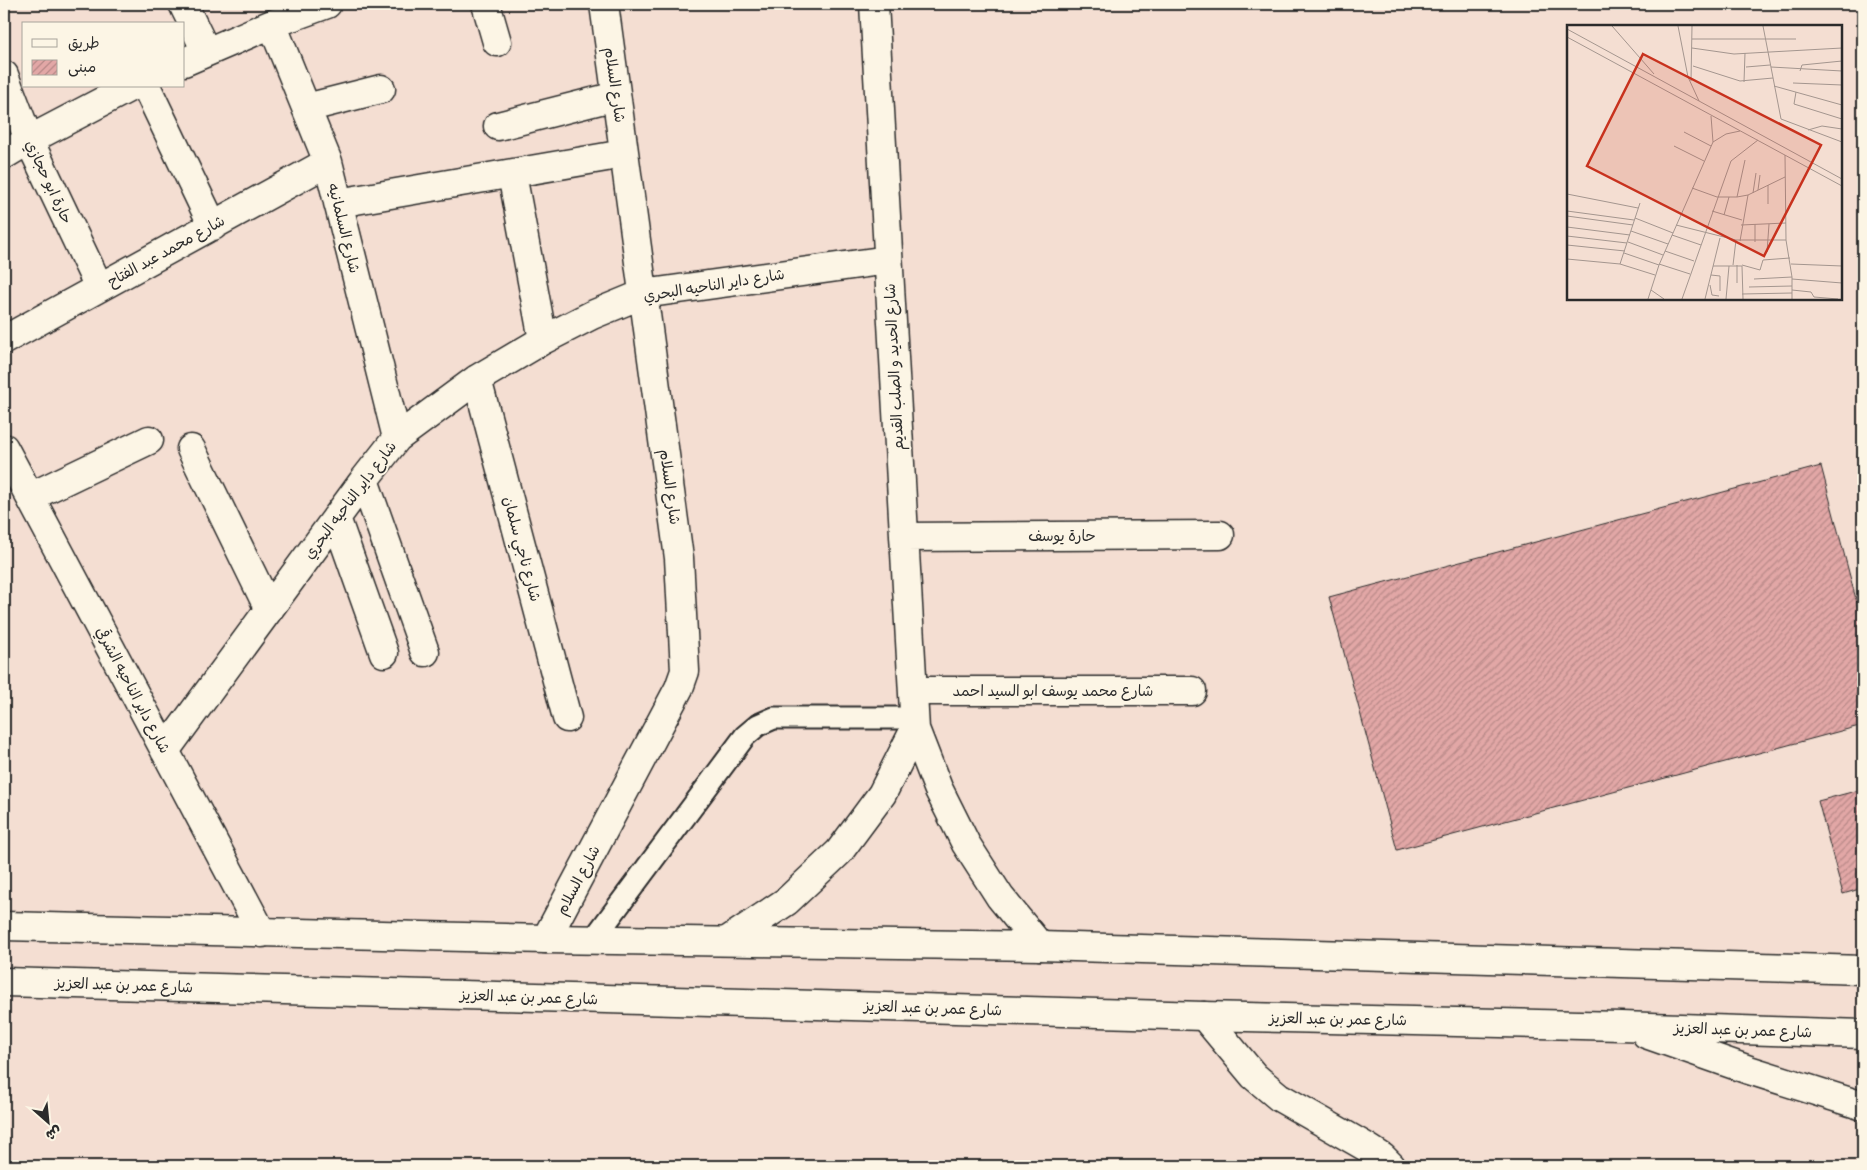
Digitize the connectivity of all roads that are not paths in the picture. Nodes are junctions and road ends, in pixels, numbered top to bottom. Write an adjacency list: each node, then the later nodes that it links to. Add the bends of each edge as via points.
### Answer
1 (184, 4): 8 (street)
2 (486, 4): 7 (street)
3 (604, 4): 13 (street, شارع السلام)
4 (874, 4): 23 (street, شارع الحديد و الصلب القديم)
5 (313, 6): 6 (street)
6 (272, 24): 8 (street); 14 (street, شارع السلمانيه)
7 (497, 42)
8 (195, 57)
9 (4, 75): 16 (street, حارة ابو حجازي)
10 (128, 88): 16 (street)
11 (147, 88): 22 (street)
12 (381, 89): 14 (street)
13 (616, 96): 15 (street); 17 (street, شارع السلام)
14 (306, 108): 19 (street, شارع السلمانيه)
15 (498, 126)
16 (29, 140): 18 (street); 24 (street, حارة ابو حجازي)
17 (624, 154): 20 (street); 25 (street, شارع السلام)
18 (4, 155)
19 (328, 162): 21 (street, شارع السلمانيه); 22 (street, شارع محمد عبد الفتاح)
20 (512, 174): 21 (street); 27 (street)
21 (338, 203): 29 (street, شارع السلمانيه)
22 (212, 226): 24 (street, شارع محمد عبد الفتاح)
23 (888, 260): 25 (street, شارع داير الناحيه البحري); 37 (street, شارع الحديد و الصلب القديم)
24 (99, 287): 26 (street, شارع محمد عبد الفتاح)
25 (643, 294): 27 (street, شارع داير الناحيه البحري); 48 (street, شارع السلام, via 679,558 685,671 679,688)
26 (4, 340)
27 (543, 340): 28 (street, شارع داير الناحيه البحري)
28 (477, 379): 29 (street, شارع داير الناحيه البحري); 43 (street, شارع ناجي سلمان)
29 (397, 438): 33 (street, شارع داير الناحيه البحري)
30 (149, 440): 34 (street)
31 (4, 448): 34 (street, شارع داير الناحيه الشرقي)
32 (191, 449): 38 (street)
33 (364, 480): 35 (street, شارع داير الناحيه البحري); 39 (street)
34 (30, 497): 45 (street, شارع داير الناحيه الشرقي)
35 (336, 518): 38 (street, شارع داير الناحيه البحري); 40 (street)
36 (1220, 535): 37 (street, حارة يوسف)
37 (904, 537): 41 (street, شارع الحديد و الصلب القديم)
38 (270, 609): 45 (street, شارع داير الناحيه البحري)
39 (425, 652)
40 (384, 653)
41 (913, 691): 42 (street, شارع محمد يوسف ابو السيد احمد); 44 (street, شارع الحديد و الصلب القديم)
42 (1192, 691)
43 (567, 718)
44 (915, 724): 49 (lane, via 774,718 758,725 745,736); 50 (street, شارع الحديد و الصلب القديم, via 882,794 839,852 787,901); 51 (street, شارع الحديد و الصلب القديم, via 938,788 966,844 1000,897)
45 (165, 750): 47 (street, شارع داير الناحيه الشرقي)
46 (4, 926): 47 (street)
47 (262, 933): 48 (street)
48 (546, 939): 49 (street)
49 (593, 940): 50 (street)
50 (727, 941): 51 (street)
51 (1040, 946): 52 (street)
52 (1863, 970)
53 (4, 982): 54 (street, شارع عمر بن عبد العزيز)
54 (1204, 1016): 55 (street, شارع عمر بن عبد العزيز); 58 (street, via 1254,1076)
55 (1621, 1026): 56 (street, شارع عمر بن عبد العزيز); 57 (street)
56 (1863, 1034)
57 (1863, 1106)
58 (1360, 1155): 59 (street, via 1382,1157)
59 (1391, 1166)

